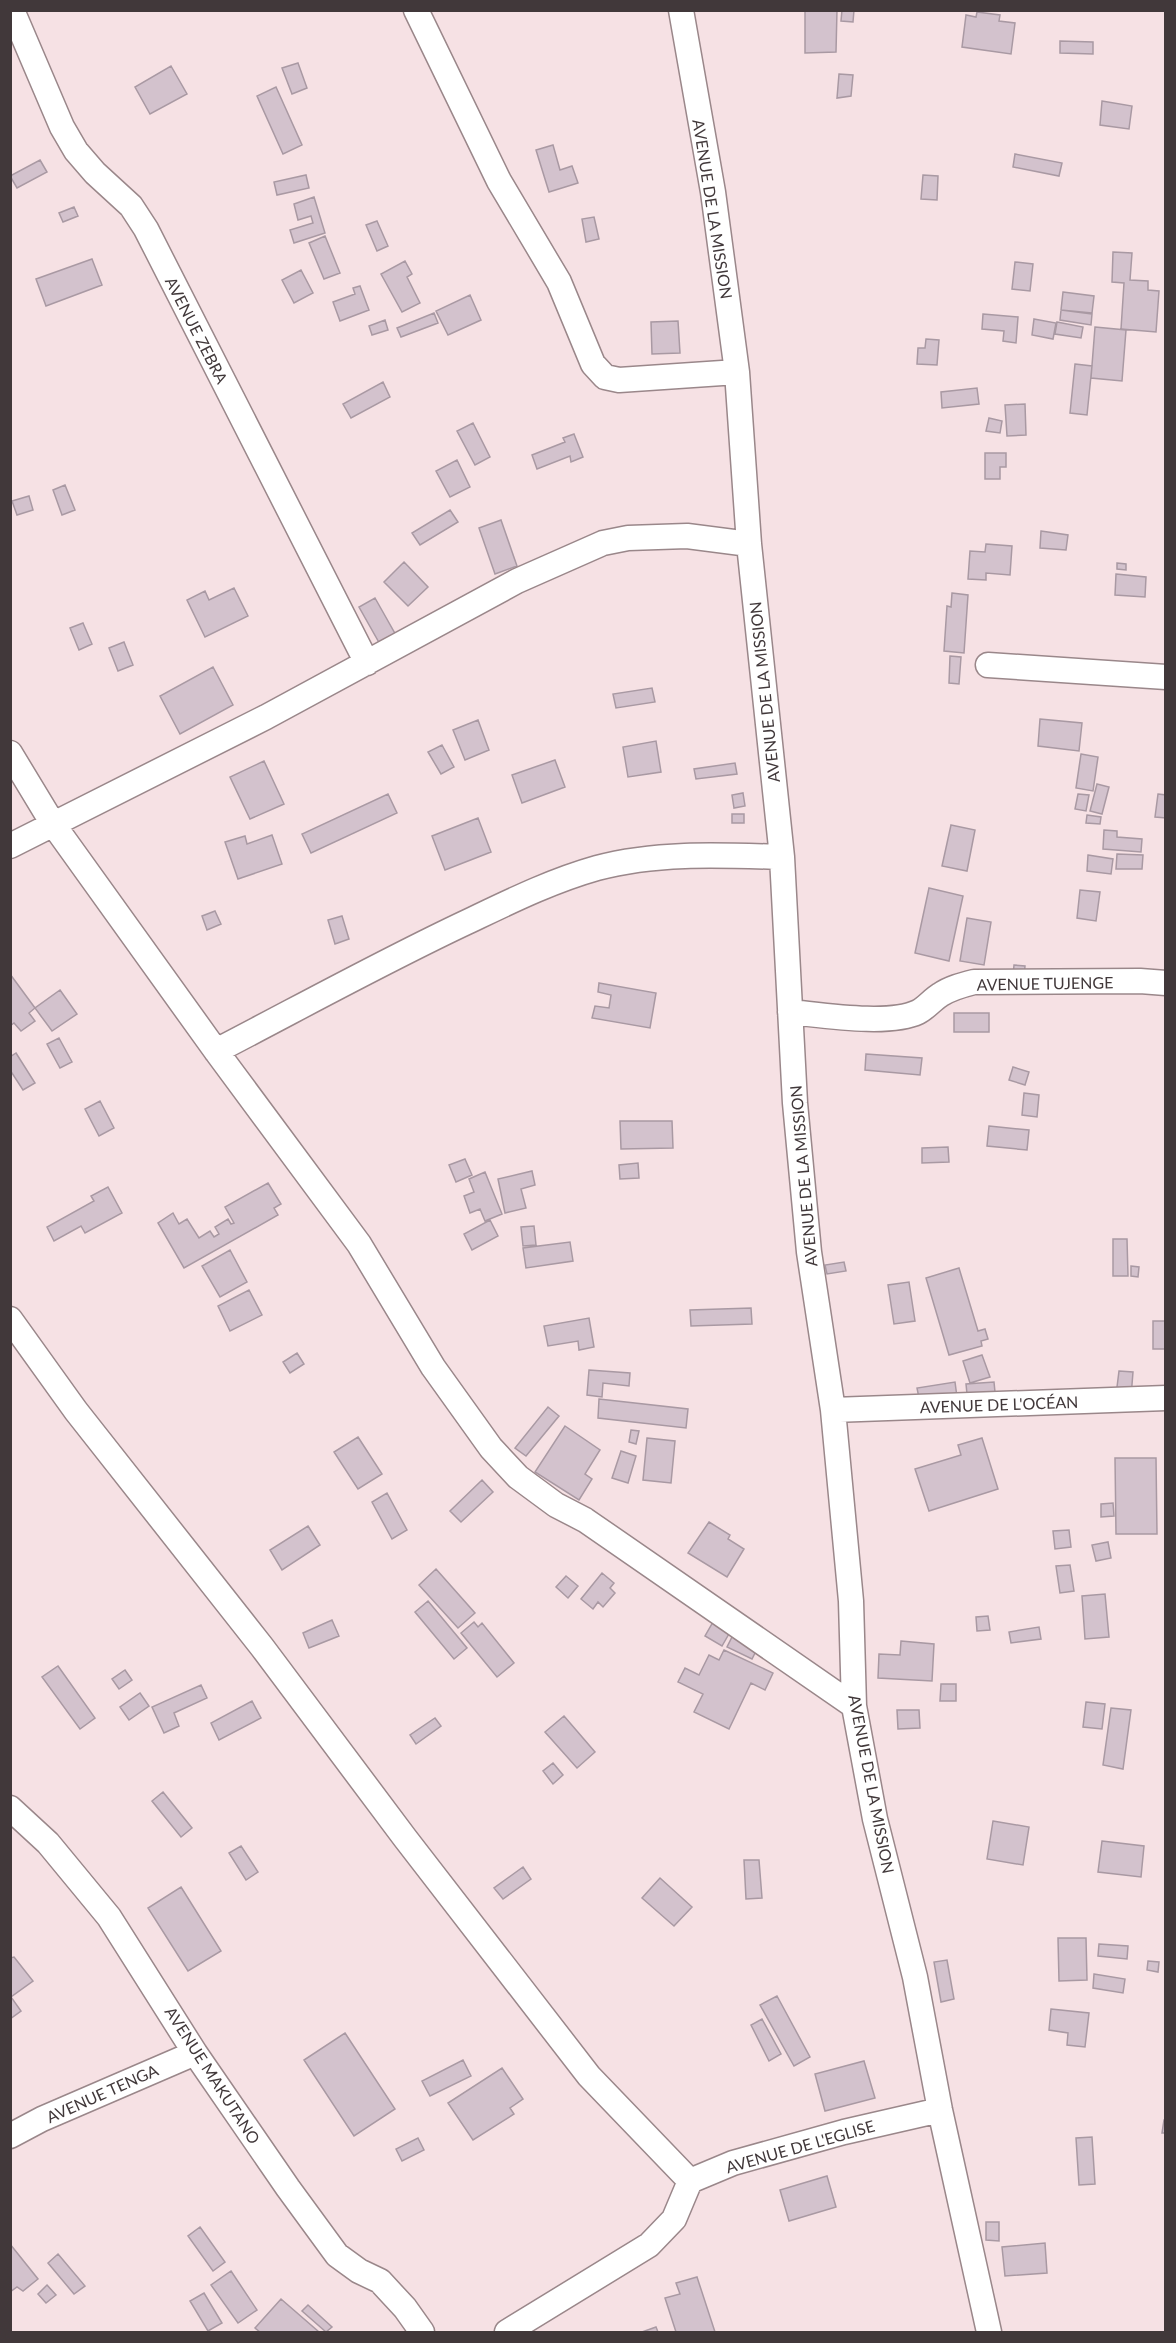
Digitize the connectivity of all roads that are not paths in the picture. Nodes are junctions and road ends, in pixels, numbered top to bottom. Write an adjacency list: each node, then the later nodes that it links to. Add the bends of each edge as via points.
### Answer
1 (12, 10): 6 (street, AVENUE ZEBRA, via 62,128 76,151 131,206 146,229)
2 (416, 10): 4 (street, via 499,181 559,282 596,369 619,381)
3 (681, 10): 4 (street, AVENUE DE LA MISSION, via 713,192)
4 (737, 372): 5 (street, AVENUE DE LA MISSION)
5 (748, 544): 6 (street, via 687,536 603,543 517,581); 12 (street, AVENUE DE LA MISSION)
6 (367, 663): 10 (street)
7 (988, 665): 8 (street)
8 (1166, 677)
9 (10, 753): 10 (street)
10 (53, 824): 11 (street); 15 (street)
11 (10, 846)
12 (782, 857): 14 (street, AVENUE DE LA MISSION); 15 (street, via 716,855 597,868 535,890 419,944)
13 (1166, 983): 14 (street, AVENUE TUJENGE, via 974,982 958,986 917,1012 900,1017)
14 (790, 1012): 18 (street, AVENUE DE LA MISSION, via 809,1252)
15 (216, 1051): 19 (street, via 359,1245 433,1367 491,1448 518,1477)
16 (10, 1319): 24 (street, via 76,1411 262,1647 589,2076)
17 (1166, 1398): 18 (street, AVENUE DE L'OCÉAN)
18 (833, 1410): 19 (street, AVENUE DE LA MISSION, via 851,1601)
19 (854, 1706): 22 (street, AVENUE DE LA MISSION, via 875,1819 915,1977)
20 (10, 1808): 21 (street, AVENUE MAKUTANO, via 48,1843 109,1917)
21 (195, 2053): 23 (street, AVENUE TENGA); 25 (street, AVENUE MAKUTANO, via 337,2255 380,2281)
22 (940, 2110): 24 (street, AVENUE DE L'EGLISE, via 733,2163); 27 (street, AVENUE DE LA MISSION)
23 (10, 2136)
24 (690, 2181): 26 (street, via 674,2219 649,2245)
25 (422, 2332)
26 (507, 2332)
27 (989, 2332)

